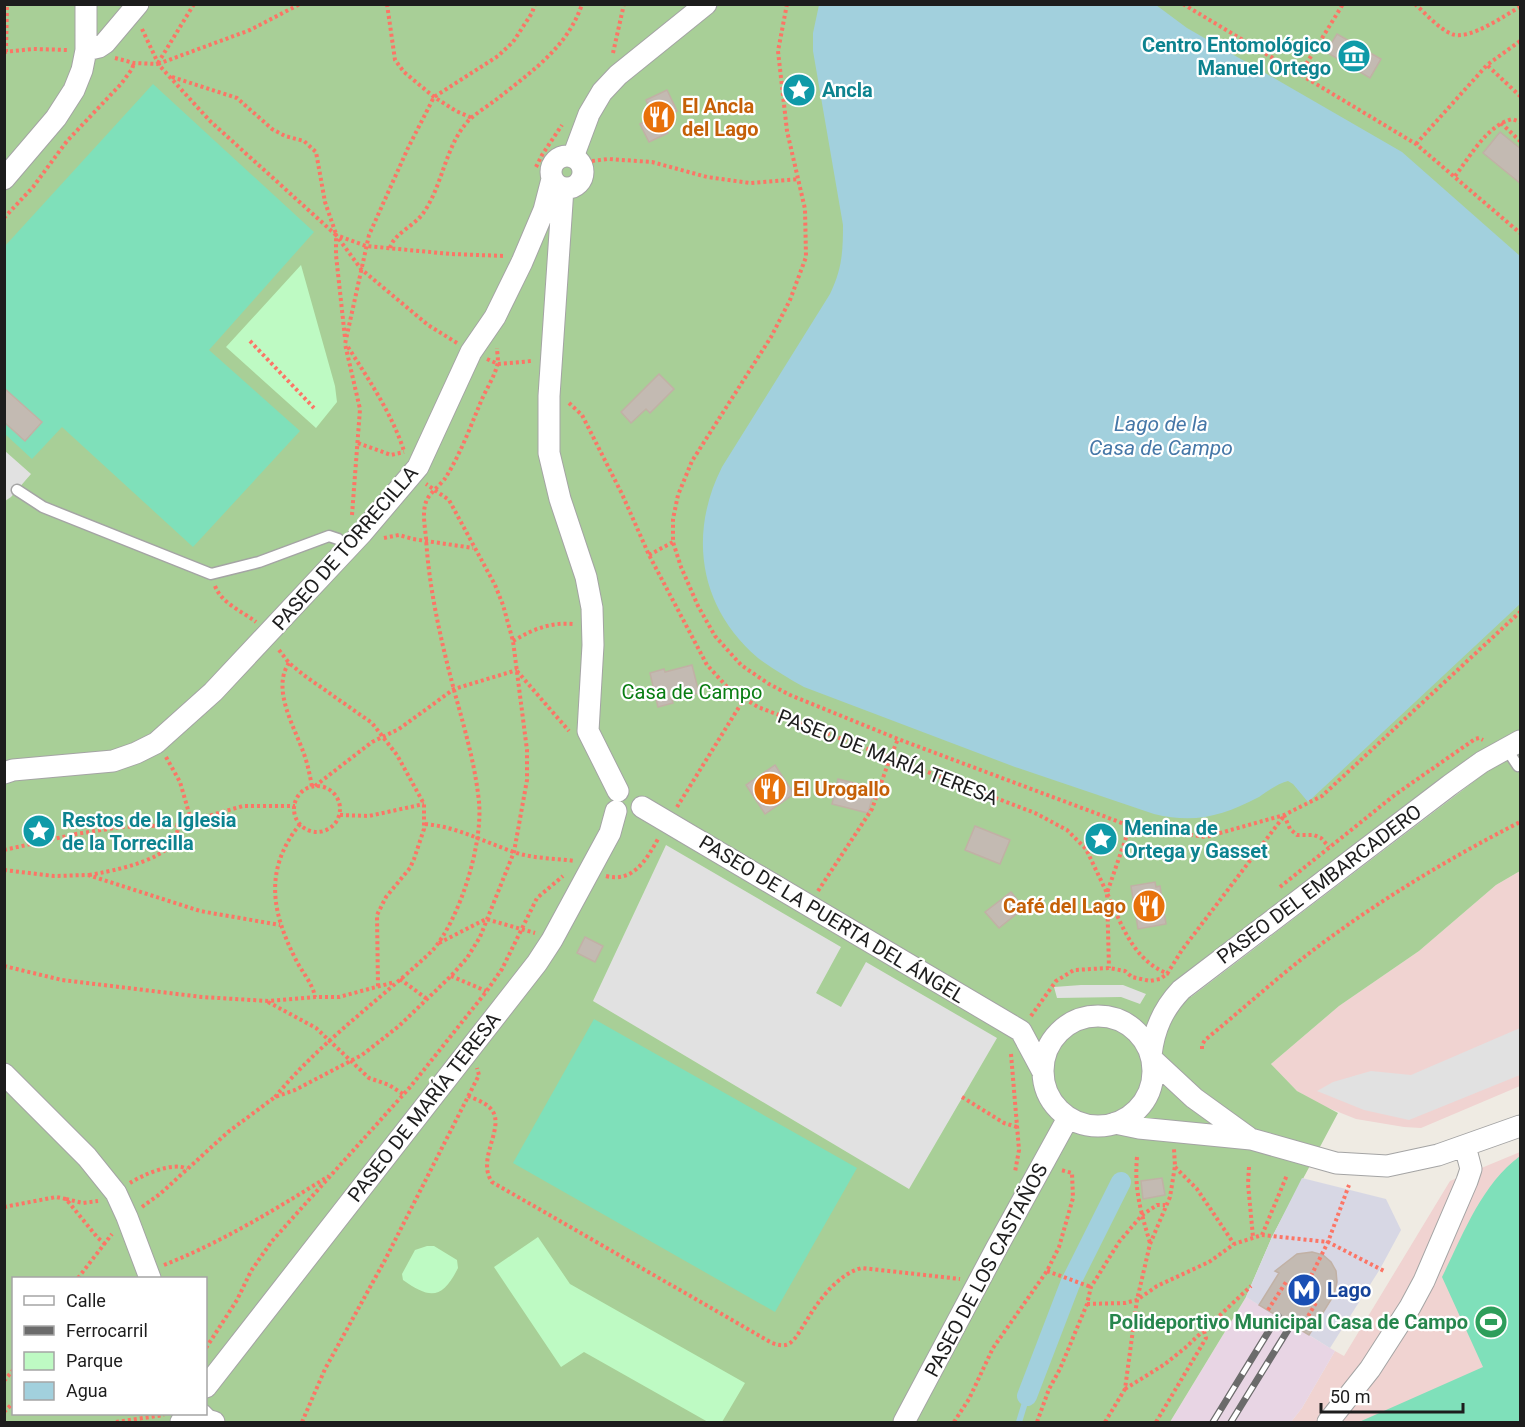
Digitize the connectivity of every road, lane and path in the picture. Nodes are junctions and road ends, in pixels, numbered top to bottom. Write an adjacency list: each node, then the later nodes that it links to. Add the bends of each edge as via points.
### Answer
1 (7, 4): 18 (path)
2 (86, 4): 17 (street)
3 (194, 4): 20 (path)
4 (300, 4): 20 (path, via 250,30)
5 (387, 4): 26 (path, via 395,60)
6 (535, 4): 26 (path, via 513,42 498,56)
7 (582, 4): 27 (path, via 573,27 556,49)
8 (624, 4): 23 (path, via 610,64)
9 (705, 4): 23 (street)
10 (787, 4): 34 (path, via 778,51 787,131)
11 (1184, 4): 22 (path)
12 (1343, 4): 22 (path)
13 (1415, 4): 14 (path, via 1449,33 1459,36)
14 (1521, 7)
15 (135, 8): 17 (street, via 105,43); 20 (path)
16 (1521, 41): 21 (path)
17 (93, 49): 18 (path); 19 (path); 35 (street, via 68,101)
18 (5, 52)
19 (134, 63): 20 (path); 37 (path, via 122,84 67,141)
20 (158, 64): 24 (path)
21 (1487, 65): 25 (path); 31 (path)
22 (1300, 74): 31 (path)
23 (618, 75): 32 (street, via 597,98 589,114)
24 (170, 77): 39 (path, via 210,121); 39 (path, via 237,98 272,129 304,141 316,152)
25 (1521, 96)
26 (434, 97): 27 (path); 40 (path)
27 (472, 118): 41 (path, via 452,147 424,213 393,240)
28 (1521, 122): 29 (path, via 1512,119)
29 (1501, 123): 30 (path); 33 (path)
30 (1521, 141)
31 (1416, 144): 33 (path)
32 (577, 159): 34 (path, via 652,162 707,177 750,183); 36 (street, PASEO DE TORRECILLA, via 564,156 555,161 551,170)
33 (1455, 176): 38 (path)
34 (798, 178): 58 (path, via 805,209 806,257 771,337 692,461 678,495)
35 (4, 179)
36 (558, 184): 42 (street, PASEO DE TORRECILLA); 48 (street)
37 (4, 218)
38 (1521, 233)
39 (336, 235): 40 (path); 43 (path); 46 (path)
40 (366, 246): 41 (path); 43 (path)
41 (390, 248): 42 (path, via 497,254)
42 (522, 262): 44 (street, PASEO DE TORRECILLA)
43 (362, 269): 46 (path); 47 (path, via 428,325)
44 (495, 317): 47 (street, PASEO DE TORRECILLA); 49 (path)
45 (250, 341): 51 (path)
46 (345, 344): 52 (path, via 359,402); 53 (path, via 379,397)
47 (471, 352): 49 (path); 53 (street, PASEO DE TORRECILLA)
48 (551, 361): 49 (path); 50 (street)
49 (498, 364): 55 (path, via 467,436)
50 (549, 396): 60 (path, PASEO DE MARÍA TERESA, via 566,400 582,415); 63 (street, via 553,474 586,577)
51 (314, 408)
52 (358, 443): 53 (path); 56 (path)
53 (412, 464): 55 (path); 56 (street, PASEO DE TORRECILLA)
54 (17, 490): 61 (lane, via 43,507)
55 (436, 491): 57 (path, via 427,498 424,508); 59 (path, via 449,500)
56 (349, 540): 57 (path, via 399,535); 61 (lane, via 329,536 259,562); 64 (street, PASEO DE TORRECILLA)
57 (426, 540): 59 (path); 68 (path)
58 (673, 542): 60 (path); 72 (path, via 698,606 715,636 741,665 790,695)
59 (474, 548): 65 (path, via 503,605)
60 (649, 555): 69 (path, PASEO DE MARÍA TERESA, via 707,665)
61 (211, 574): 64 (path, via 217,592)
62 (1521, 612): 84 (path, via 1322,796)
63 (593, 624): 65 (path, via 553,624); 80 (street, via 588,731)
64 (270, 633): 66 (path); 74 (street, PASEO DE TORRECILLA)
65 (513, 641): 67 (path)
66 (289, 663): 71 (path, via 357,711); 79 (path, via 282,677 284,695)
67 (517, 670): 68 (path); 70 (path); 95 (path, via 527,780)
68 (454, 689): 71 (path); 92 (path, via 471,748 479,801)
69 (744, 699): 76 (path, PASEO DE MARÍA TERESA); 86 (path)
70 (567, 728)
71 (384, 736): 79 (path); 81 (path)
72 (898, 739): 76 (path); 91 (path)
73 (1485, 742): 93 (path, via 1475,739)
74 (156, 743): 78 (street, PASEO DE TORRECILLA, via 113,761); 85 (path, via 174,768)
75 (1513, 745): 77 (lane, via 1518,766); 124 (street, PASEO DEL EMBARCADERO, via 1482,762 1415,811 1181,990 1160,1019)
76 (890, 758): 99 (path, PASEO DE MARÍA TERESA, via 1035,813 1067,830 1086,849); 101 (path, via 872,809)
77 (1521, 765)
78 (4, 773)
79 (314, 787): 82 (path, via 301,794); 83 (path, via 327,788 337,796)
80 (617, 801): 86 (street, PASEO DE LA PUERTA DEL ÁNGEL, via 621,815 635,814 642,807); 96 (street, PASEO DE MARÍA TERESA, via 610,832)
81 (424, 804): 83 (path, via 369,816); 90 (path)
82 (294, 806): 85 (path, via 243,806); 88 (path)
83 (340, 815): 88 (path, via 332,827 319,832)
84 (1284, 815): 91 (path, via 1206,837); 93 (path, via 1297,835 1314,835); 110 (path)
85 (191, 820): 89 (path)
86 (668, 822): 96 (path, via 648,856 633,872 616,879); 101 (street, PASEO DE LA PUERTA DEL ÁNGEL)
87 (1521, 822): 122 (path, via 1397,891 1304,958 1205,1040)
88 (300, 824): 103 (path, via 285,843 277,864)
89 (177, 825): 94 (path, via 121,827); 98 (path, via 175,840 160,853 132,865)
90 (425, 825): 92 (path); 113 (path, via 410,868 377,915)
91 (1130, 826): 99 (path)
92 (476, 836): 95 (path); 106 (path, via 463,897)
93 (1329, 847): 100 (path)
94 (4, 850)
95 (514, 852): 96 (path); 102 (path)
96 (584, 869): 104 (path, via 554,882 537,898); 105 (street, PASEO DE MARÍA TERESA)
97 (4, 870): 98 (path, via 54,876)
98 (88, 875): 103 (path, via 200,911)
99 (1107, 893): 108 (path, PASEO DE MARÍA TERESA); 110 (path, via 1131,944 1149,964)
100 (1272, 894)
101 (809, 905): 120 (street, PASEO DE LA PUERTA DEL ÁNGEL)
102 (486, 919): 104 (path); 106 (path); 111 (path, via 471,951)
103 (280, 925): 115 (path)
104 (520, 929): 105 (path); 114 (path, via 502,969)
105 (552, 940): 118 (street, PASEO DE MARÍA TERESA)
106 (439, 944): 112 (path)
107 (4, 966): 117 (path, via 62,980)
108 (1109, 968): 110 (path, via 1150,981); 120 (path, via 1080,969 1063,976)
109 (1174, 973): 110 (path)
110 (1167, 974)
111 (451, 976): 114 (path); 116 (path)
112 (398, 980): 113 (path); 116 (path); 121 (path)
113 (378, 987): 115 (path, via 339,997)
114 (486, 992): 118 (path); 128 (path)
115 (315, 997): 117 (path)
116 (427, 999): 125 (path, via 377,1044)
117 (268, 1001): 121 (path, via 316,1028)
118 (506, 1003): 123 (street, PASEO DE MARÍA TERESA)
119 (1071, 1023): 120 (street); 124 (street, via 1105,1016 1116,1020 1137,1032); 126 (street, via 1051,1044)
120 (1022, 1031): 126 (street); 135 (path, via 1010,1062)
121 (330, 1041): 125 (path); 130 (path)
122 (1202, 1049)
123 (462, 1057): 129 (path, via 480,1075); 175 (street, PASEO DE MARÍA TERESA)
124 (1151, 1057): 133 (street, via 1152,1081 1144,1101); 137 (street, via 1200,1103)
125 (351, 1060): 128 (path, via 369,1078); 130 (path)
126 (1043, 1072): 132 (street, via 1050,1097)
127 (4, 1074): 150 (street, via 103,1175)
128 (403, 1094): 143 (path)
129 (468, 1096): 162 (path, via 491,1108 495,1116 486,1162 492,1182 772,1343 790,1343 826,1294 855,1270); 179 (path, via 325,1369)
130 (275, 1097): 150 (path)
131 (962, 1097): 135 (path)
132 (1068, 1118): 133 (street, via 1094,1126); 180 (street, PASEO DE LOS CASTAÑOS)
133 (1115, 1123): 136 (street)
134 (1521, 1126): 138 (street)
135 (1017, 1127): 145 (path, via 1019,1155)
136 (1174, 1130): 137 (street); 140 (path)
137 (1251, 1139): 138 (street, via 1320,1160 1376,1166)
138 (1465, 1146): 185 (street, via 1471,1169 1424,1281 1396,1331)
139 (1137, 1156): 149 (path, via 1135,1178)
140 (1175, 1166): 147 (path); 156 (path, via 1197,1189)
141 (1249, 1167): 152 (path)
142 (1058, 1169): 158 (path, via 1072,1173 1074,1198)
143 (332, 1175): 160 (path, via 239,1230); 174 (path, via 272,1241)
144 (1287, 1175): 151 (path)
145 (1013, 1177)
146 (1349, 1185): 153 (path)
147 (1165, 1205): 149 (path, via 1157,1205); 155 (path)
148 (4, 1207): 154 (path, via 56,1197 66,1199)
149 (1142, 1215): 155 (path); 166 (path, via 1119,1242)
150 (127, 1217): 154 (path); 160 (street)
151 (1262, 1235): 152 (path); 153 (path)
152 (1253, 1237): 156 (path)
153 (1328, 1242): 159 (path); 168 (path)
154 (105, 1244): 161 (path)
155 (1150, 1244): 169 (path)
156 (1234, 1244): 169 (path, via 1209,1262 1157,1286)
157 (966, 1269): 162 (path)
158 (1047, 1271): 166 (path); 181 (path, via 993,1348)
159 (1386, 1272)
160 (149, 1275)
161 (79, 1277)
162 (960, 1279): 167 (path)
163 (1280, 1279): 164 (path)
164 (1286, 1282): 168 (path); 171 (path)
165 (1251, 1286): 173 (path)
166 (1091, 1287): 170 (path)
167 (955, 1289)
168 (1303, 1292): 172 (path, via 1319,1302)
169 (1137, 1300): 170 (path); 176 (path)
170 (1087, 1304): 182 (path)
171 (1268, 1310)
172 (1300, 1330)
173 (1204, 1331): 176 (path, via 1165,1364); 184 (path, via 1206,1338)
174 (207, 1347)
175 (207, 1386)
176 (1125, 1389): 183 (path)
177 (172, 1418): 178 (path)
178 (116, 1422)
179 (302, 1422)
180 (904, 1422)
181 (954, 1422)
182 (1037, 1422)
183 (1106, 1422)
184 (1156, 1422)
185 (1329, 1422)

